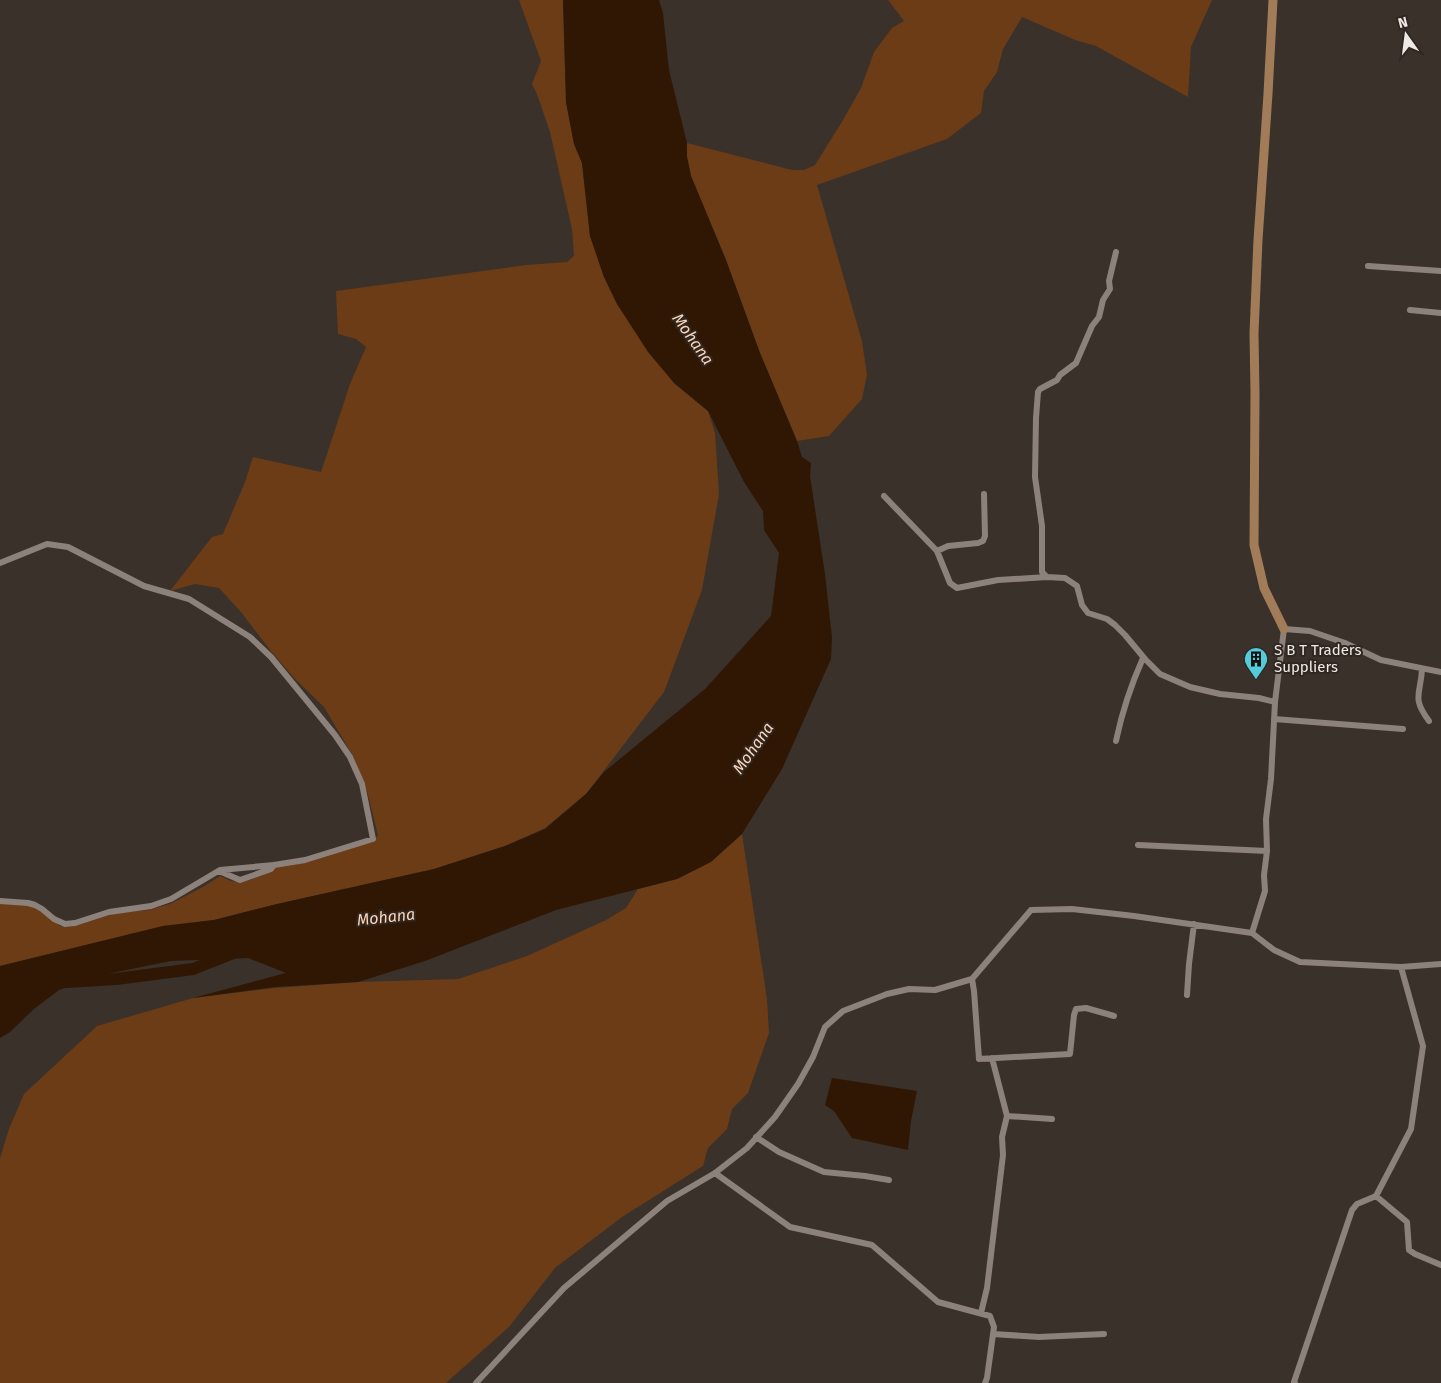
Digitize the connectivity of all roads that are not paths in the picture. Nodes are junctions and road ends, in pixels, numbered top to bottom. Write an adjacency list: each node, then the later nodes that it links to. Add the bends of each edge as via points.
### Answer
1 (1273, 0): 12 (main road, via 1254,333 1254,544 1264,588)
2 (1116, 252): 11 (street, via 1110,289 1076,363 1038,392 1035,477 1042,526 1042,572)
3 (1368, 266): 4 (street)
4 (1441, 272)
5 (1410, 310): 6 (street)
6 (1441, 313)
7 (984, 494): 9 (street, via 983,541 948,546)
8 (884, 496): 9 (street)
9 (937, 551): 11 (street, via 950,583 957,588 998,580)
10 (0, 563): 23 (street, via 47,544 68,547 144,586 189,599 250,638 271,657 331,729 350,758 362,784 373,839 305,860)
11 (1047, 578): 13 (street, via 1065,578 1077,586 1082,605 1088,613 1115,625)
12 (1284, 629): 14 (street, via 1310,632 1381,660); 16 (street)
13 (1143, 658): 16 (street, via 1160,674 1190,687); 20 (street, via 1122,711)
14 (1422, 669): 15 (street); 18 (street, via 1418,702)
15 (1441, 672)
16 (1275, 702): 17 (street)
17 (1274, 719): 19 (street); 22 (street, via 1272,779 1266,819)
18 (1428, 721)
19 (1403, 729)
20 (1116, 741)
21 (1138, 844): 22 (street)
22 (1267, 851): 27 (street, via 1264,891)
23 (274, 865): 24 (street); 24 (street, via 240,880)
24 (219, 871): 25 (street, via 151,906 109,912 74,923 65,924 34,905)
25 (0, 901)
26 (1194, 924): 27 (street); 30 (street, via 1072,909 1031,910); 31 (street)
27 (1252, 933): 29 (street, via 1274,950 1300,962)
28 (1441, 964): 29 (street)
29 (1401, 968): 39 (street, via 1423,1046 1411,1129)
30 (972, 979): 33 (street, via 979,1059); 36 (street, via 935,990 909,989 887,994 844,1011 825,1027 798,1084)
31 (1187, 995)
32 (1114, 1016): 33 (street, via 1086,1008 1076,1009 1070,1054)
33 (992, 1058): 34 (street)
34 (1008, 1116): 35 (street); 41 (street, via 1002,1137 1003,1155 988,1288)
35 (1052, 1119)
36 (756, 1137): 37 (street); 38 (street, via 779,1152 824,1172)
37 (715, 1173): 41 (street, via 790,1227 872,1245 938,1302); 44 (street, via 667,1201 564,1288)
38 (889, 1180)
39 (1376, 1196): 40 (street, via 1407,1222 1409,1250); 46 (street, via 1357,1204 1352,1210)
40 (1441, 1266)
41 (981, 1313): 42 (street, via 990,1316)
42 (993, 1334): 43 (street, via 1039,1337); 45 (street)
43 (1104, 1334)
44 (476, 1383)
45 (985, 1383)
46 (1295, 1383)

